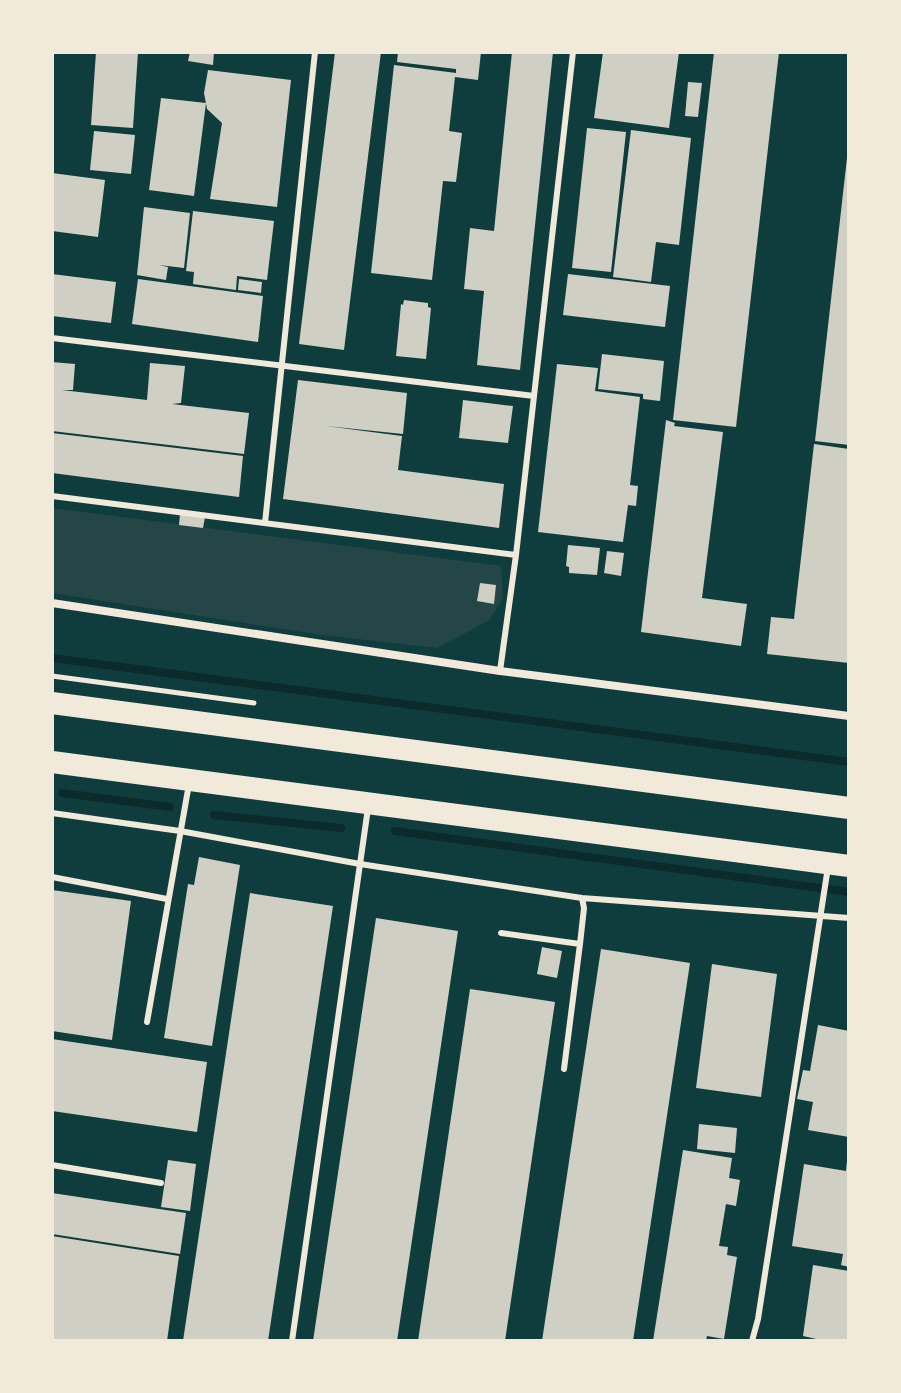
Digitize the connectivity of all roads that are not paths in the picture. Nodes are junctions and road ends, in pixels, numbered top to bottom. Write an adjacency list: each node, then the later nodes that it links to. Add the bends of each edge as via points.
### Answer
1 (315, 52): 4 (lane)
2 (573, 52): 5 (lane)
3 (52, 338): 4 (lane)
4 (282, 366): 5 (lane); 7 (lane)
5 (534, 396): 8 (lane)
6 (52, 496): 7 (lane)
7 (265, 523): 8 (lane)
8 (516, 555): 10 (lane)
9 (52, 603): 10 (street)
10 (500, 671): 12 (street)
11 (52, 703): 16 (highway)
12 (849, 716)
13 (52, 762): 14 (highway)
14 (189, 781): 15 (highway); 18 (lane)
15 (368, 804): 19 (lane); 20 (highway)
16 (849, 808)
17 (52, 813): 18 (lane)
18 (180, 831): 19 (lane); 23 (lane)
19 (360, 864): 22 (lane); 32 (lane)
20 (839, 865): 24 (lane)
21 (52, 877): 23 (lane)
22 (582, 898): 24 (lane); 27 (lane)
23 (167, 899): 28 (lane)
24 (821, 914): 25 (lane); 33 (lane)
25 (849, 918)
26 (501, 933): 27 (lane)
27 (580, 944): 29 (lane)
28 (147, 1022)
29 (564, 1069)
30 (52, 1165): 31 (lane)
31 (161, 1183)
32 (292, 1341)
33 (752, 1341)

